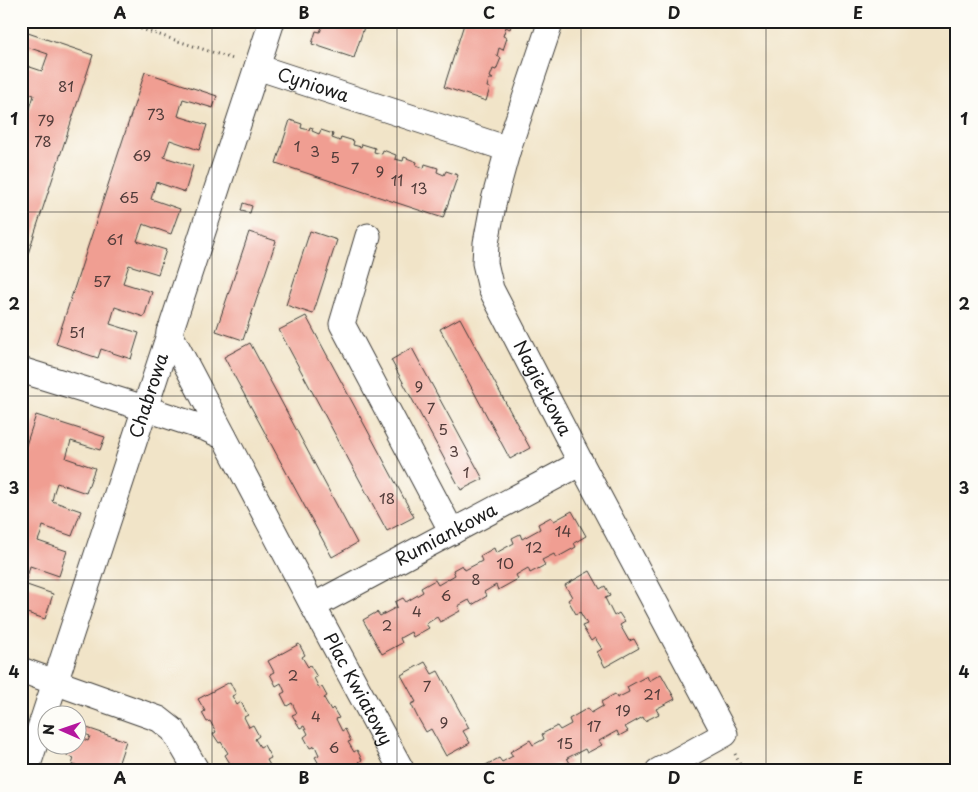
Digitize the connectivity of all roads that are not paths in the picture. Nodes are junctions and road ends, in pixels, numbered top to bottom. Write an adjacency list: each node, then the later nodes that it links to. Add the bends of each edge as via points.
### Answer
1 (272, 21): 3 (street, Chabrowa)
2 (551, 21): 4 (street, Nagietkowa)
3 (257, 67): 4 (street, Cyniowa); 6 (street, Chabrowa)
4 (508, 149): 10 (street, Nagietkowa, via 486,243 487,276)
5 (368, 236): 11 (street, via 342,324)
6 (169, 332): 8 (street, Chabrowa); 9 (street, Plac Kwiatowy)
7 (21, 370): 8 (street)
8 (144, 408): 9 (street); 14 (street, Chabrowa)
9 (224, 436): 12 (street, Plac Kwiatowy)
10 (581, 463): 11 (street, Rumiankowa); 18 (street, Nagietkowa, via 725,734)
11 (452, 532): 12 (street, Rumiankowa)
12 (313, 606): 17 (street, Plac Kwiatowy)
13 (21, 670): 14 (street)
14 (55, 682): 15 (street, Chabrowa); 16 (street, via 159,719 173,730)
15 (26, 771)
16 (197, 771)
17 (402, 771)
18 (658, 771)

